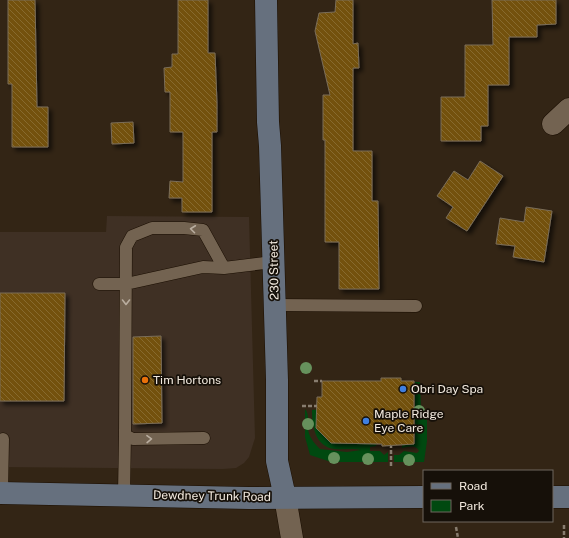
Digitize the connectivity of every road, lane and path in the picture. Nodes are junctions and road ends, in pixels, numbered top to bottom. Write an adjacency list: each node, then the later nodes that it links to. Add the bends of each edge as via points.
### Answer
1 (266, 0): 4 (street, 230 Street)
2 (569, 109): 3 (street)
3 (553, 124)
4 (273, 262): 5 (lane); 8 (street, 230 Street)
5 (224, 268): 7 (lane, via 203,267); 7 (lane, one-way to 7, via 203,230 152,228 132,236 126,247)
6 (99, 284): 7 (lane)
7 (126, 284): 14 (lane, one-way to 14)
8 (274, 305): 9 (lane); 21 (street, 230 Street, via 277,461)
9 (416, 306)
10 (314, 381): 11 (path)
11 (322, 381)
12 (302, 406): 13 (path)
13 (316, 406)
14 (125, 435): 15 (lane, one-way to 15, via 133,439); 20 (lane)
15 (204, 438)
16 (2, 439): 19 (lane)
17 (391, 446): 18 (path)
18 (391, 466)
19 (1, 493): 20 (street, Dewdney Trunk Road)
20 (124, 494): 21 (street, Dewdney Trunk Road)
21 (285, 497): 22 (street, Dewdney Trunk Road); 27 (street, 230 Street)
22 (423, 497)
23 (553, 497): 24 (street)
24 (569, 497)
25 (564, 525): 29 (path)
26 (456, 527): 28 (path)
27 (292, 538)
28 (458, 538)
29 (564, 538)

